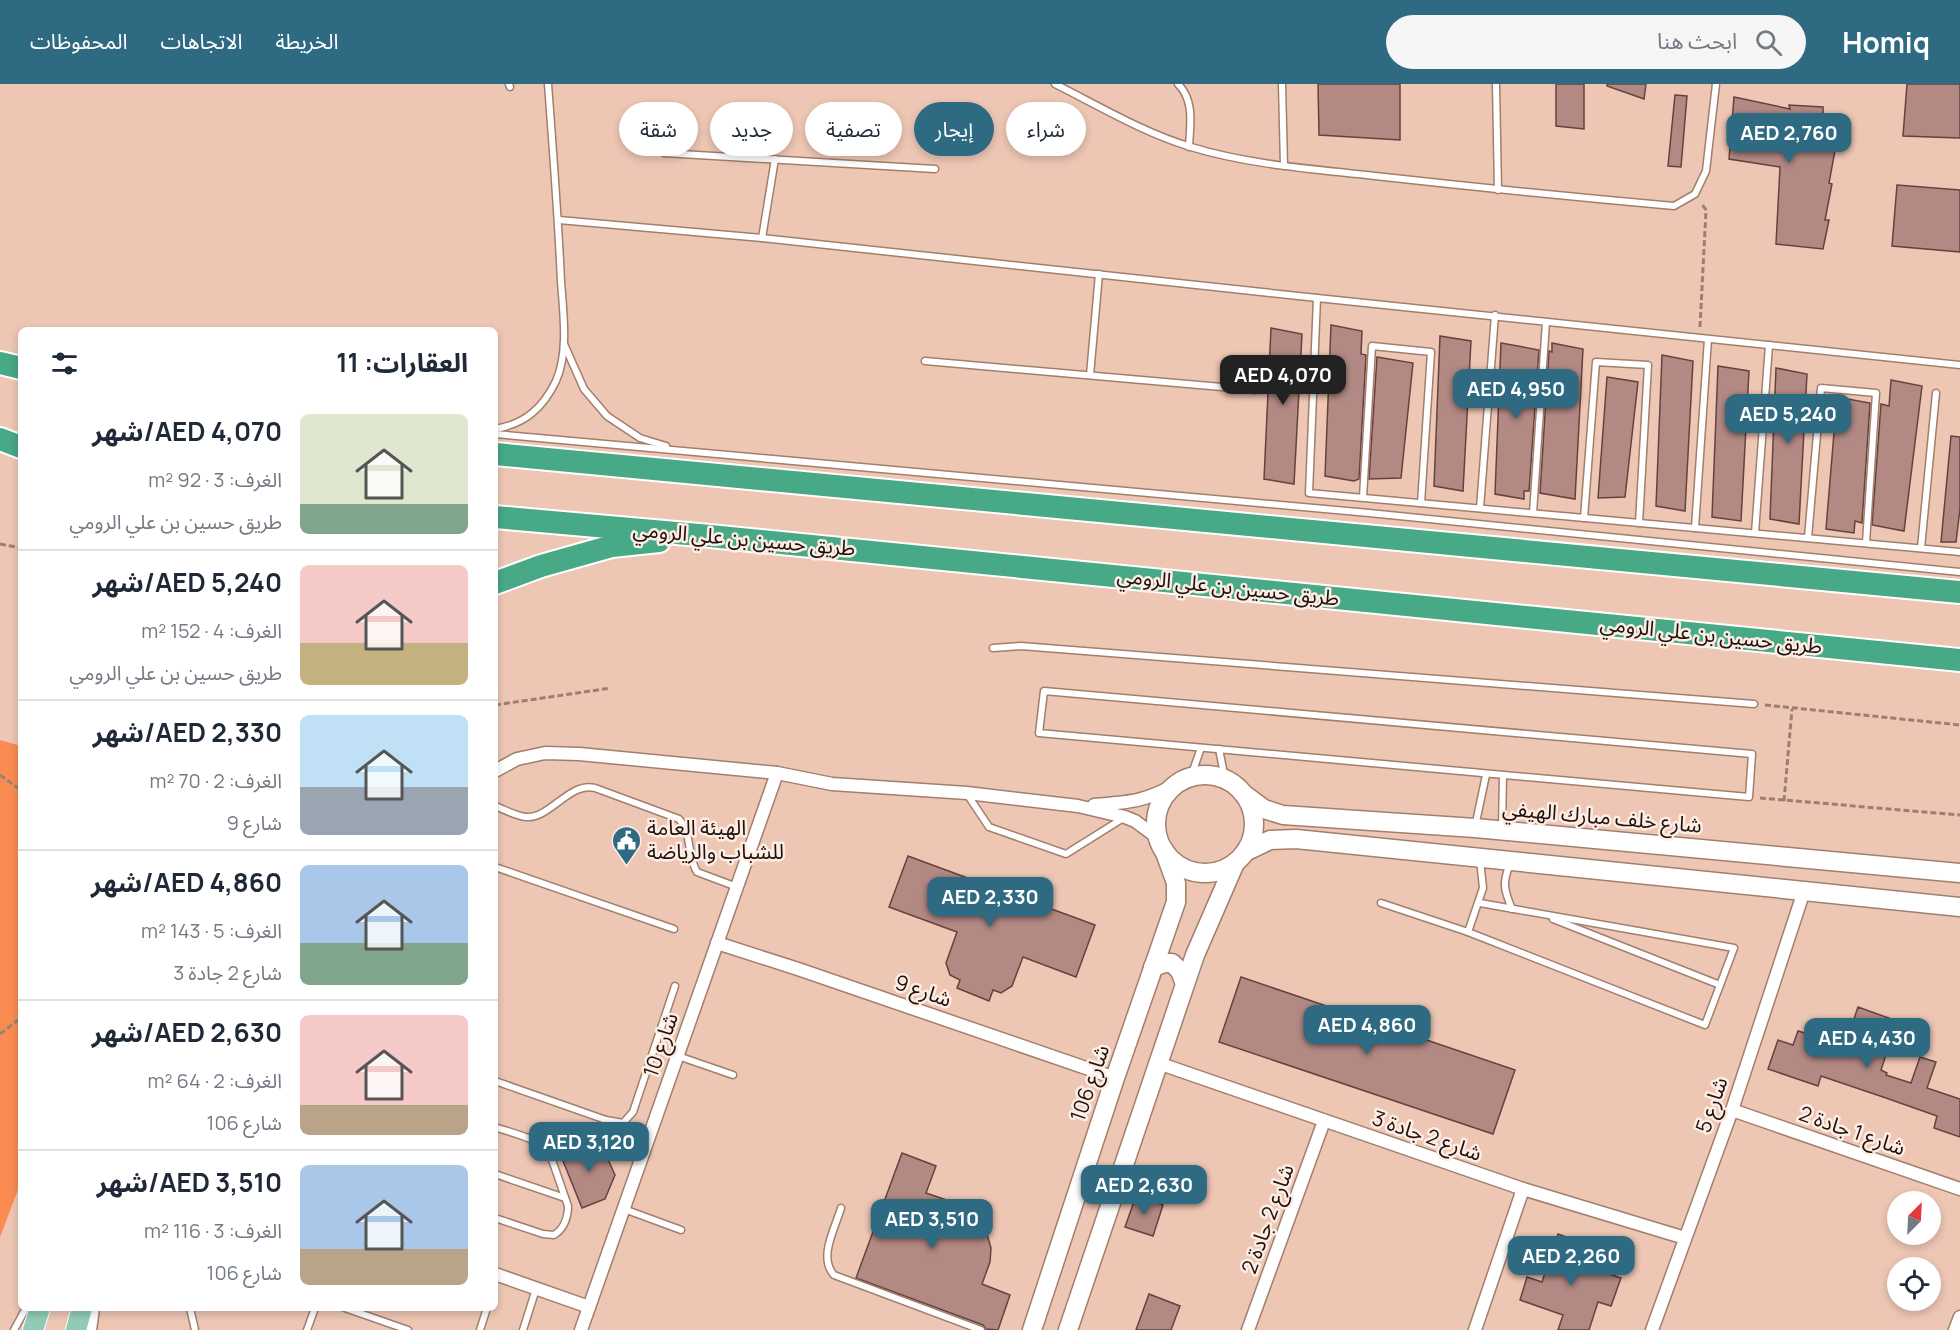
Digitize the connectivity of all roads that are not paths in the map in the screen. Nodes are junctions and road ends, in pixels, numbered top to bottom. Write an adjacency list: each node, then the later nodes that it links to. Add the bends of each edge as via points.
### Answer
1 (548, 84): 13 (lane)
2 (1055, 84): 7 (lane)
3 (1178, 84): 7 (lane, via 1190,106)
4 (1282, 84): 10 (lane)
5 (1496, 84): 12 (lane)
6 (1716, 84): 12 (lane, via 1706,171 1695,194 1674,206)
7 (1189, 147): 10 (lane)
8 (698, 155): 9 (lane)
9 (775, 159): 11 (lane); 14 (lane)
10 (1284, 165): 12 (lane)
11 (935, 169)
12 (1498, 190)
13 (559, 220): 14 (lane); 20 (lane)
14 (762, 238): 15 (lane)
15 (1098, 274): 16 (lane); 26 (lane)
16 (1317, 298): 17 (lane); 36 (lane, via 1309,493)
17 (1495, 315): 18 (lane); 38 (lane)
18 (1546, 322): 19 (lane); 39 (lane)
19 (1708, 339): 21 (lane); 43 (lane)
20 (564, 344): 29 (lane, via 557,379 540,408); 34 (lane, via 584,389 608,416 640,438)
21 (1768, 345): 24 (lane); 44 (lane)
22 (925, 360): 26 (lane)
23 (0, 363): 25 (highway)
24 (1960, 365)
25 (18, 367)
26 (1090, 375): 27 (lane)
27 (1256, 390)
28 (1936, 393): 48 (lane)
29 (498, 431)
30 (498, 432): 34 (lane)
31 (0, 437): 32 (highway); 33 (highway)
32 (18, 440)
33 (18, 446)
34 (680, 450): 50 (lane)
35 (498, 454): 52 (highway)
36 (1363, 497): 37 (lane); 37 (lane, via 1372,346 1431,352)
37 (1421, 503): 38 (lane)
38 (1480, 508): 39 (lane)
39 (1533, 513): 41 (lane)
40 (498, 517): 45 (highway, طريق حسين بن علي الرومي)
41 (1584, 518): 42 (lane); 42 (lane, via 1596,362 1648,365)
42 (1639, 523): 43 (lane)
43 (1695, 528): 44 (lane)
44 (1755, 533): 46 (lane)
45 (711, 536): 51 (highway, via 612,546); 54 (highway, طريق حسين بن علي الرومي)
46 (1808, 538): 47 (lane); 47 (lane, via 1821,388 1876,393)
47 (1866, 543): 48 (lane)
48 (1921, 548): 49 (lane)
49 (1960, 552)
50 (1960, 572)
51 (498, 582)
52 (1960, 592)
53 (993, 648): 55 (lane, via 1021,646)
54 (1960, 660)
55 (1754, 704)
56 (1202, 748): 57 (lane); 61 (lane, via 1039,733 1044,691 1752,753 1749,797); 63 (lane)
57 (1219, 749): 60 (lane); 62 (lane)
58 (498, 769): 59 (street, via 516,759 545,753)
59 (777, 773): 64 (street, via 832,784); 77 (street, شارع 10)
60 (1486, 775): 61 (lane); 69 (lane)
61 (1503, 775): 70 (lane)
62 (1225, 779): 63 (street, via 1208,774); 65 (street)
63 (1183, 780): 66 (street, via 1136,801); 71 (street, via 1165,795 1158,808 1156,823)
64 (967, 793): 66 (street); 68 (lane, via 989,827 1066,854)
65 (1245, 795): 69 (street, شارع خلف مبارك الهيفي, via 1264,809 1283,814); 72 (street, via 1254,823 1252,838)
66 (1078, 806): 68 (street)
67 (498, 807): 77 (lane, via 530,818 580,788 595,788 679,819 697,872)
68 (1125, 817): 71 (street)
69 (1475, 828): 70 (street, شارع خلف مبارك الهيفي)
70 (1502, 831): 76 (street, شارع خلف مبارك الهيفي)
71 (1161, 844): 72 (street, via 1175,862 1204,873 1220,870); 87 (street, شارع 106, via 1176,883 1176,902)
72 (1240, 857): 73 (street, via 1270,840 1296,839); 88 (street)
73 (1480, 859): 74 (street); 80 (lane, via 1483,888)
74 (1511, 862): 78 (street); 82 (lane, via 1504,890)
75 (498, 868): 84 (lane)
76 (1960, 873)
77 (737, 887): 86 (street, شارع 10)
78 (1804, 891): 81 (street); 96 (street, شارع 5)
79 (1381, 903): 85 (lane)
80 (1479, 903): 82 (lane); 85 (lane)
81 (1960, 907)
82 (1512, 909): 83 (lane)
83 (1539, 914): 89 (lane); 89 (lane, via 1734,948)
84 (674, 929)
85 (1468, 932): 89 (lane, via 1705,1025)
86 (717, 943): 91 (street, شارع 10); 94 (street, شارع 9)
87 (1153, 967): 88 (street, via 1172,963); 94 (street, شارع 106)
88 (1185, 984): 92 (street)
89 (1720, 985)
90 (675, 986): 95 (lane, via 633,1112 623,1123)
91 (678, 1056): 93 (lane); 104 (street, شارع 10)
92 (1158, 1063): 97 (street, شارع 2 جادة 3); 132 (street)
93 (733, 1075)
94 (1114, 1078): 131 (street, شارع 106)
95 (498, 1083)
96 (1732, 1110): 101 (street, شارع 1 جادة 2); 107 (street, شارع 5)
97 (1324, 1121): 100 (street, شارع 2 جادة 3); 133 (street, شارع 2 جادة 2)
98 (498, 1128): 102 (lane, via 546,1149)
99 (498, 1175): 102 (lane)
100 (1522, 1189): 107 (street, شارع 2 جادة 3); 134 (street)
101 (1960, 1189)
102 (565, 1198): 105 (lane, via 566,1221 554,1235)
103 (841, 1208): 130 (lane, via 826,1261 834,1275)
104 (624, 1209): 106 (lane); 110 (street, شارع 10)
105 (498, 1219)
106 (681, 1230)
107 (1685, 1238): 135 (street, شارع 5)
108 (498, 1275): 109 (street)
109 (536, 1289): 110 (street); 128 (lane)
110 (589, 1307): 129 (street, شارع 10)
111 (24, 1311): 120 (lane)
112 (39, 1311): 121 (main road)
113 (81, 1311): 122 (main road)
114 (90, 1311): 123 (street)
115 (191, 1311): 124 (lane)
116 (314, 1311): 125 (lane)
117 (354, 1311): 126 (lane)
118 (485, 1311): 127 (lane)
119 (1960, 1317): 136 (street)
120 (14, 1330)
121 (33, 1330)
122 (76, 1330)
123 (87, 1330)
124 (195, 1330)
125 (307, 1330)
126 (408, 1330)
127 (480, 1330)
128 (523, 1330)
129 (581, 1330)
130 (981, 1330)
131 (1032, 1330)
132 (1068, 1330)
133 (1248, 1330)
134 (1475, 1330)
135 (1652, 1330)
136 (1955, 1330)

